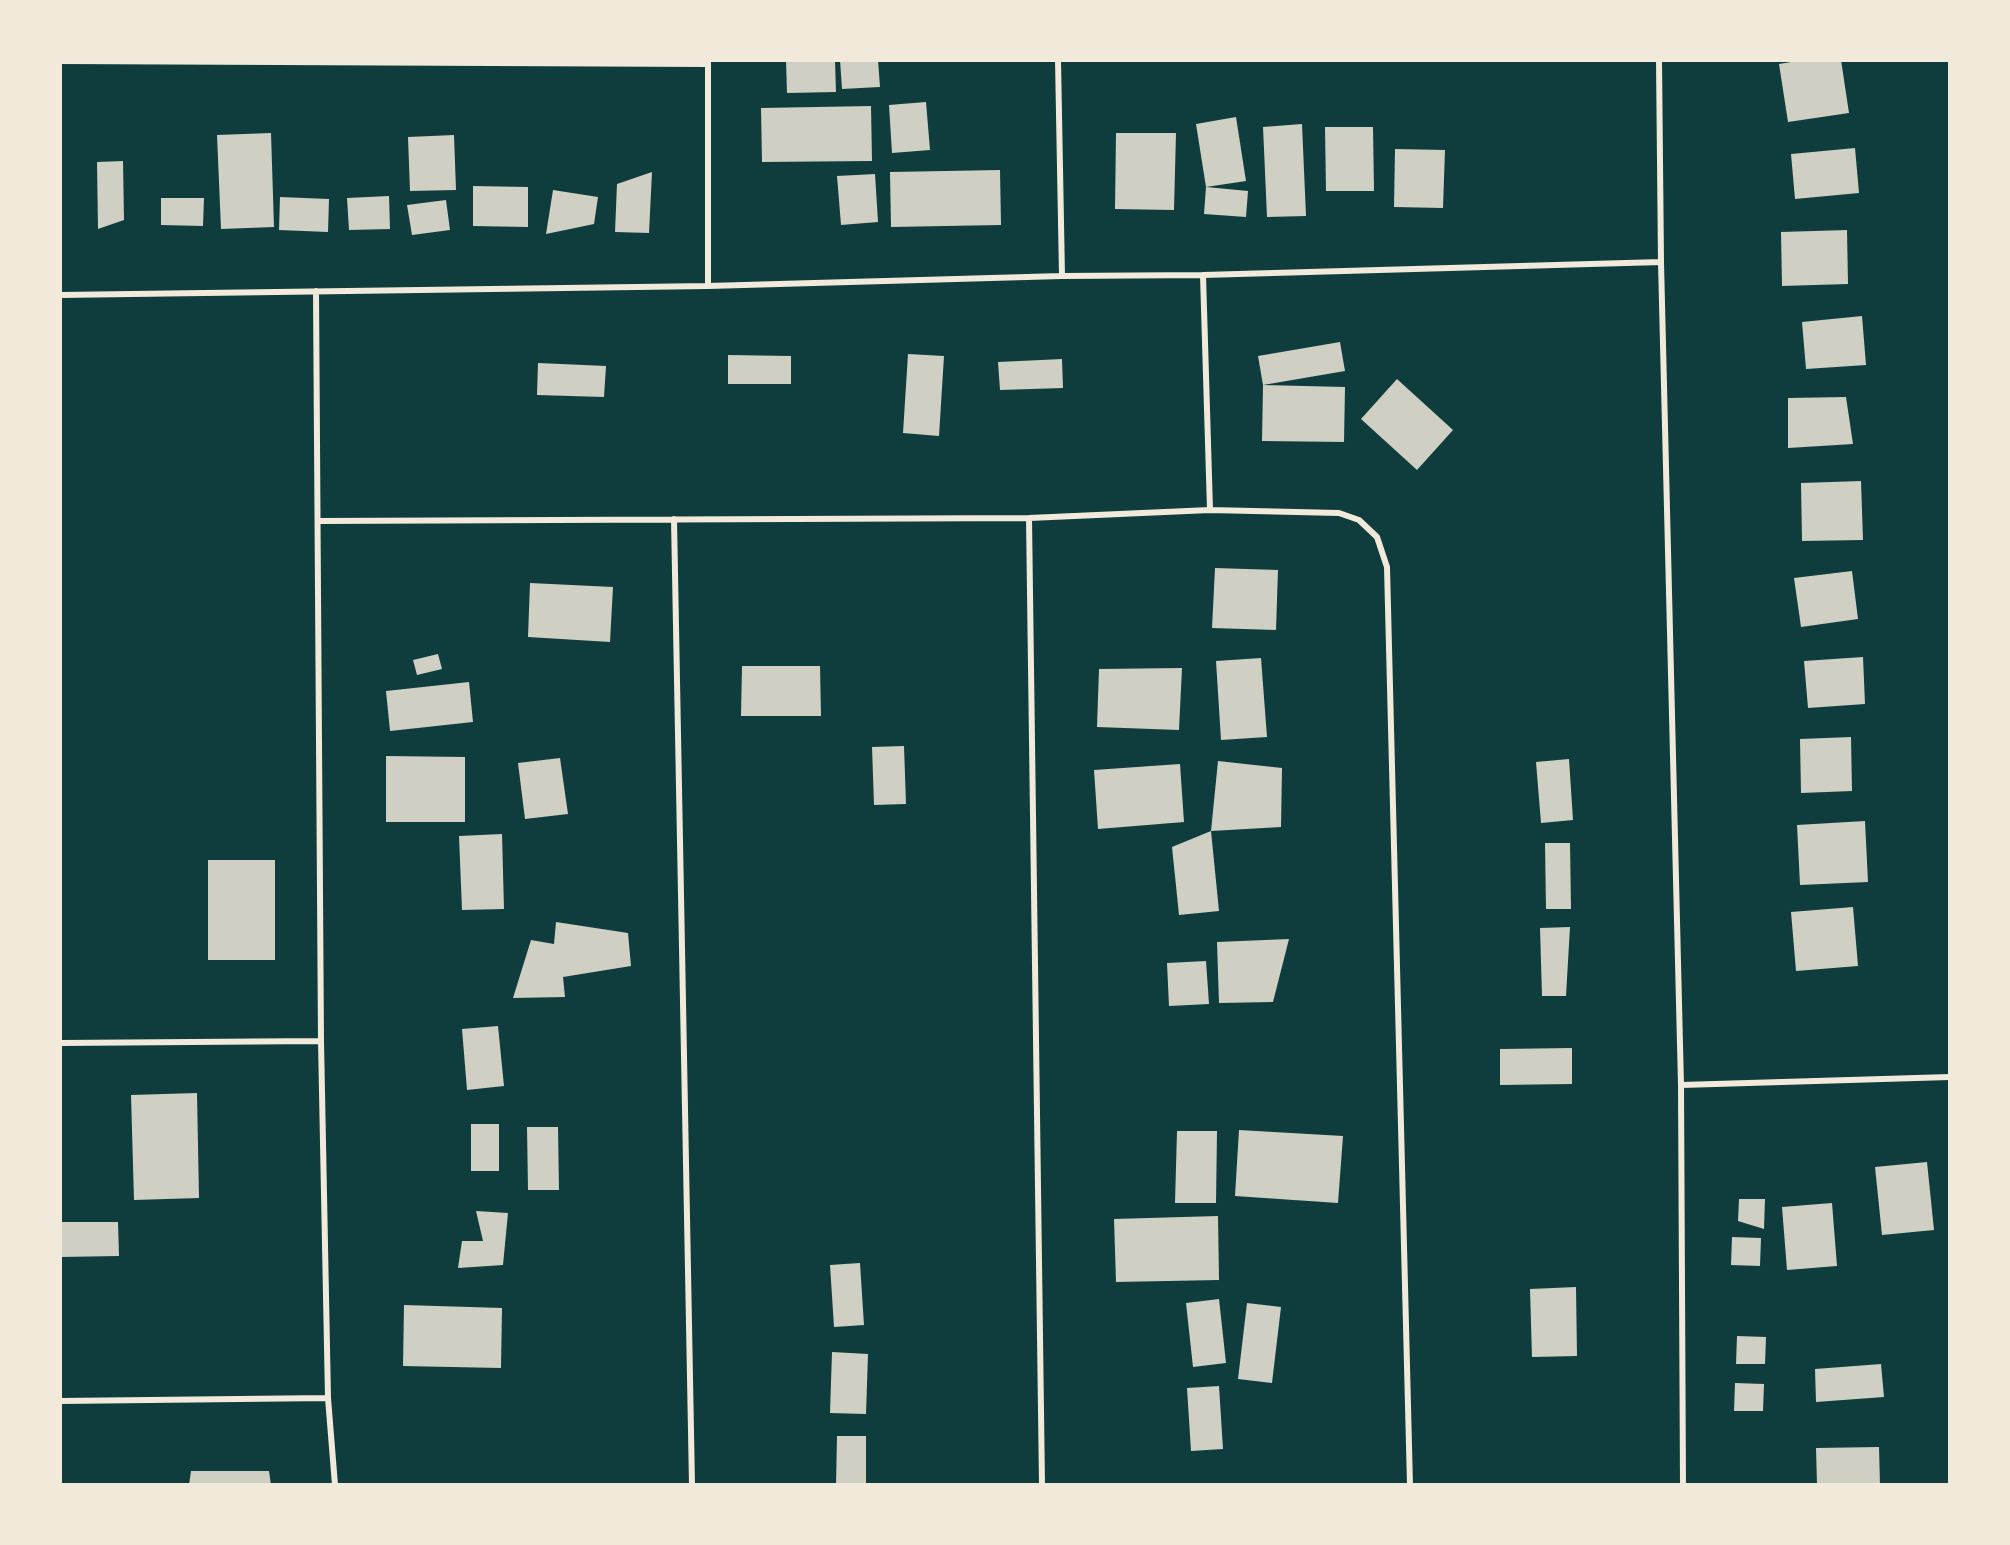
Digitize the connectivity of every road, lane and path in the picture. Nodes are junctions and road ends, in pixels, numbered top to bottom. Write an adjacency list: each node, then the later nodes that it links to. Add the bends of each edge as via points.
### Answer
1 (1058, 60): 8 (street)
2 (1659, 60): 6 (street)
3 (60, 62): 4 (street)
4 (361, 62): 5 (street)
5 (708, 62): 9 (street)
6 (1660, 262): 7 (street); 19 (street)
7 (1203, 275): 8 (street); 12 (street)
8 (1062, 276): 9 (street)
9 (708, 286): 10 (street)
10 (315, 291): 11 (street); 15 (street)
11 (60, 296)
12 (1210, 510): 13 (street); 25 (street, via 1339,513 1359,520 1377,537 1387,567)
13 (1029, 518): 14 (street); 24 (street)
14 (674, 519): 15 (street); 23 (street)
15 (319, 521): 16 (street)
16 (321, 1041): 17 (street); 20 (street)
17 (60, 1043)
18 (1950, 1077): 19 (street)
19 (1681, 1084): 26 (street)
20 (328, 1398): 21 (street); 22 (street)
21 (60, 1401)
22 (335, 1485)
23 (692, 1485)
24 (1042, 1485)
25 (1410, 1485)
26 (1683, 1485)

